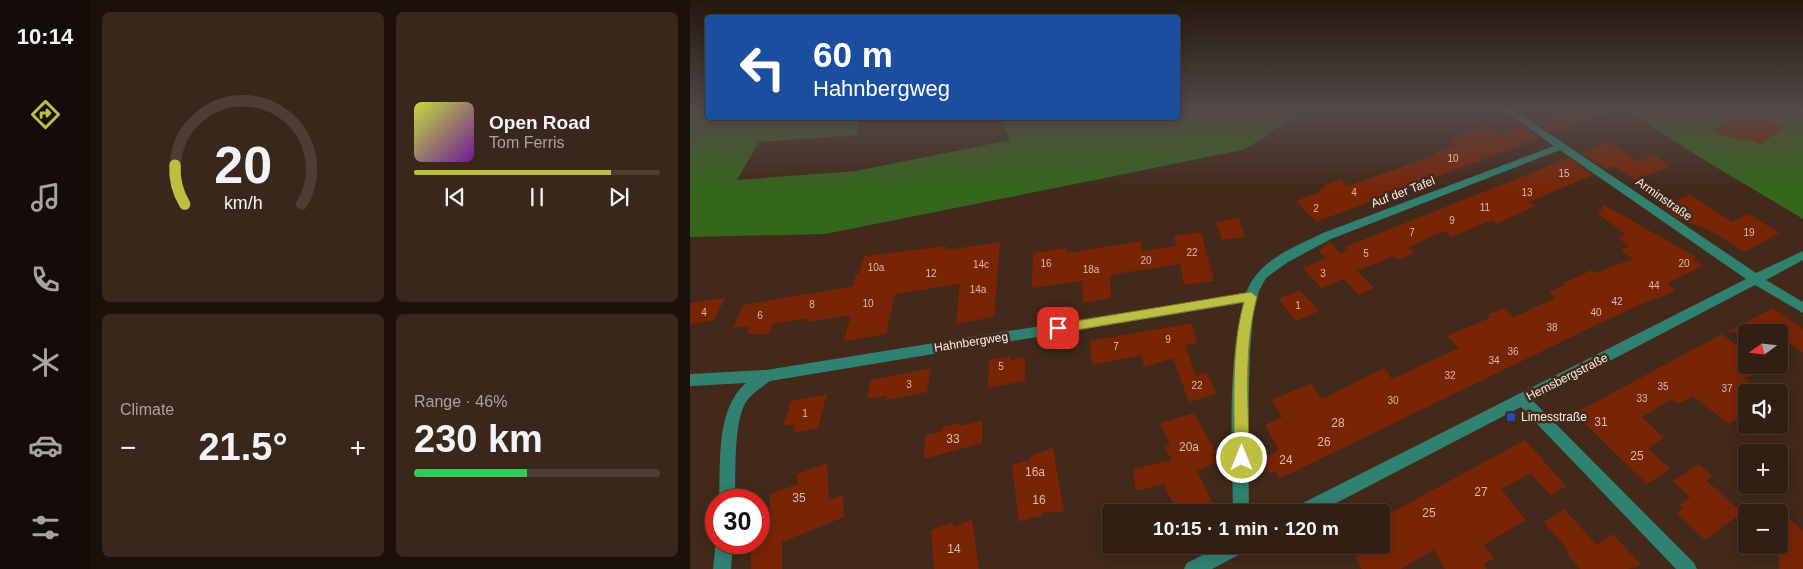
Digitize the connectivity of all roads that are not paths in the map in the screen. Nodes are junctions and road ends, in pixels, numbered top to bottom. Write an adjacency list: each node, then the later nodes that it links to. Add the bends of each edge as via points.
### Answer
1 (1549, 138): 2 (street, Arminstraße)
2 (1562, 146): 4 (street, Arminstraße); 5 (street, Auf der Tafel, via 1327,236 1290,255 1260,276)
3 (1803, 255): 4 (street, Hemsbergstraße)
4 (1757, 280): 6 (street, Arminstraße); 9 (street, Hemsbergstraße)
5 (1251, 297): 7 (street, Hahnbergweg); 11 (street, via 1242,349)
6 (1803, 308)
7 (766, 376): 8 (street, Hahnbergweg); 10 (street, via 740,400 733,419)
8 (690, 380)
9 (1523, 400): 12 (street, Hemsbergstraße); 17 (street)
10 (728, 489)
11 (1241, 504)
12 (1319, 504)
13 (723, 554): 15 (street)
14 (1222, 554): 16 (street)
15 (722, 569)
16 (1193, 569)
17 (1688, 569)

